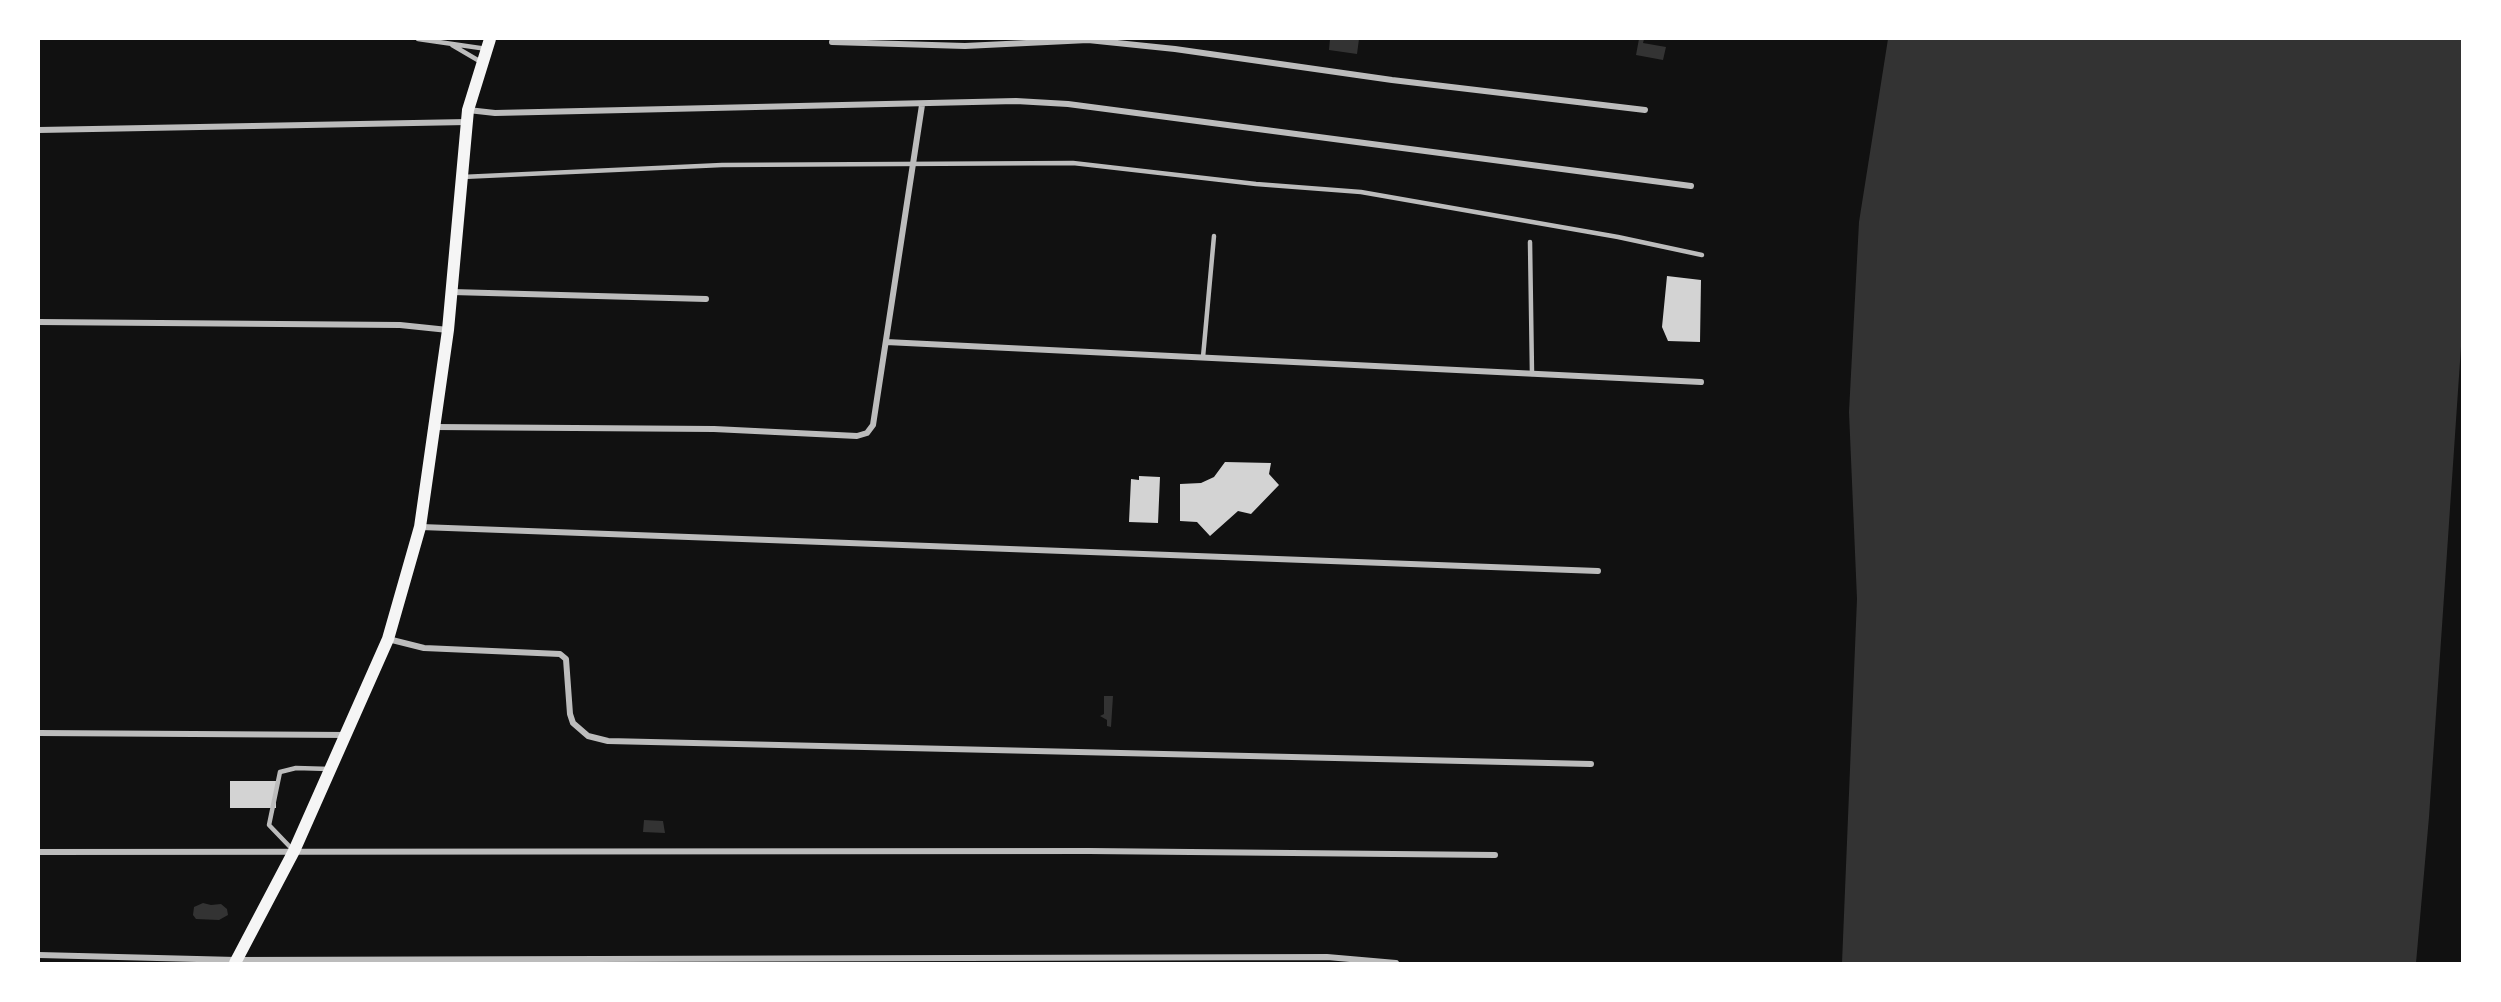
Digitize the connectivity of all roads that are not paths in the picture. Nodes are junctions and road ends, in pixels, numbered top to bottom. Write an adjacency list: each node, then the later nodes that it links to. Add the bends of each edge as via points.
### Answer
1 (418, 39): 2 (lane)
2 (441, 40): 5 (lane)
3 (1088, 40): 4 (street, via 964,46); 9 (street)
4 (832, 42)
5 (448, 43): 6 (lane); 7 (lane)
6 (489, 44): 7 (main road)
7 (483, 63): 10 (main road)
8 (922, 105): 10 (street, via 865,103); 12 (street); 14 (street, via 1016,100 1068,104)
9 (1646, 110)
10 (468, 116): 11 (street); 13 (main road)
11 (39, 130)
12 (914, 164): 13 (lane, via 722,165); 17 (lane, via 1072,163 1361,192); 22 (street)
13 (462, 177): 18 (main road)
14 (1690, 186)
15 (1214, 236): 23 (lane)
16 (1530, 242): 24 (lane)
17 (1702, 255)
18 (451, 292): 19 (street); 21 (main road)
19 (706, 299)
20 (39, 322): 21 (street, via 400,325)
21 (448, 330): 26 (main road)
22 (886, 342): 23 (street); 26 (street, via 873,425 867,433 857,436 714,429)
23 (1203, 357): 24 (street)
24 (1532, 374): 25 (street)
25 (1701, 382)
26 (435, 427): 27 (main road)
27 (420, 527): 28 (street); 29 (main road)
28 (1598, 571)
29 (388, 639): 31 (main road); 32 (street, via 424,648 560,654 566,659 573,723 588,736 608,741)
30 (39, 733): 31 (street)
31 (347, 735): 33 (main road)
32 (1591, 764)
33 (332, 769): 34 (main road); 34 (lane, via 296,768 280,772 269,825)
34 (294, 851): 35 (street); 36 (street, via 1089,850); 38 (main road)
35 (39, 852)
36 (1495, 855)
37 (39, 955): 38 (street)
38 (235, 962): 39 (street, via 1327,957)
39 (1395, 963)

